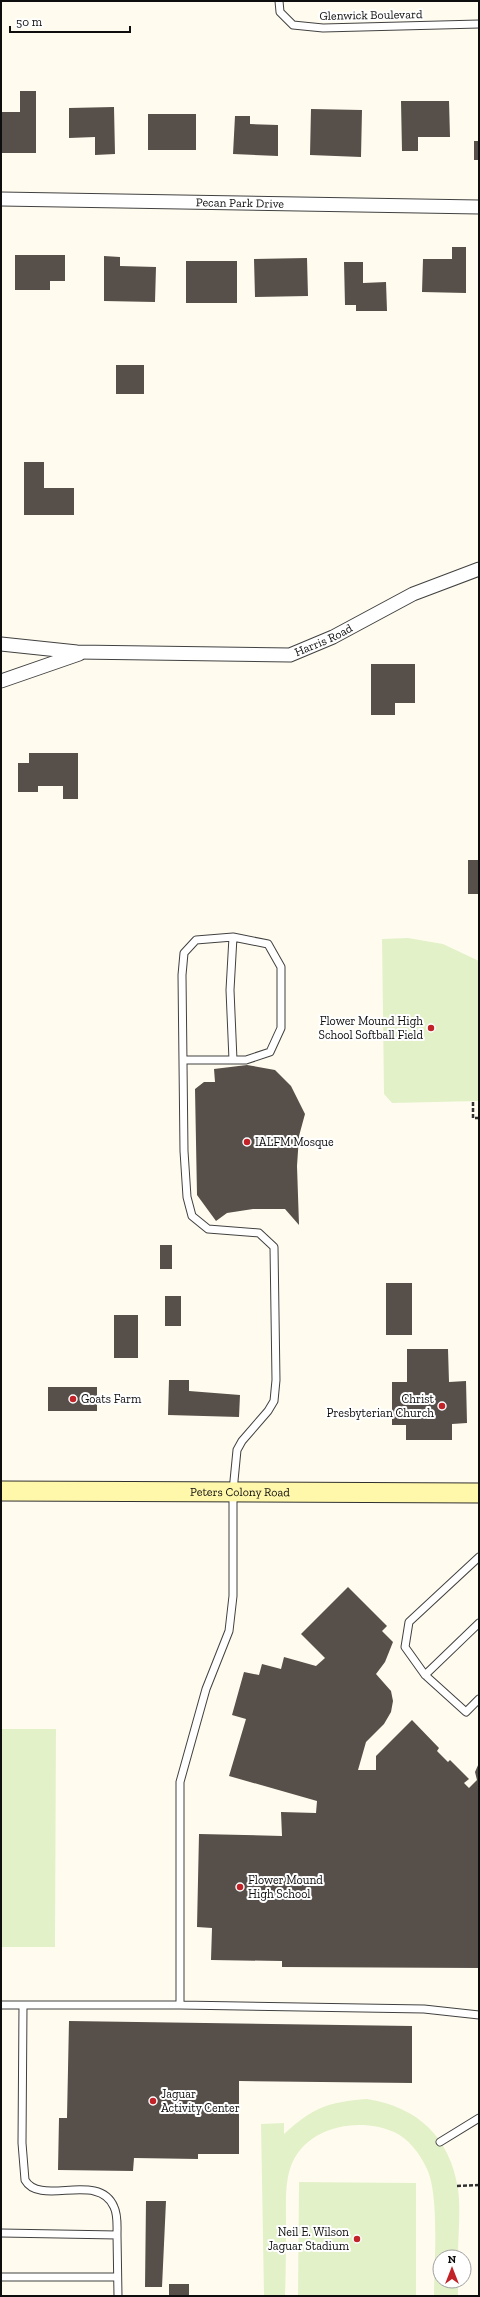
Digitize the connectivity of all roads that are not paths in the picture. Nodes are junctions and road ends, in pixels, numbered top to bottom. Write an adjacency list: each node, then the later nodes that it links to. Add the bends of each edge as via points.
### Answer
1 (279, 1): 2 (lane, Glenwick Boulevard, via 280,12 293,25 323,28)
2 (479, 24)
3 (1, 199): 4 (street, Pecan Park Drive)
4 (479, 207)
5 (479, 569): 7 (street, Harris Road, via 413,594 333,637 290,656)
6 (1, 644): 7 (street, Harris Road)
7 (84, 652): 8 (street, Harris Road)
8 (1, 681)
9 (233, 937): 10 (lane, via 196,940 184,953); 11 (lane, via 230,990); 11 (lane, via 268,944 281,967 281,1028 270,1052 246,1060)
10 (184, 1060): 11 (lane); 13 (lane, via 184,1151 187,1197 192,1216 208,1229 259,1233 274,1247 274,1401 237,1450)
11 (234, 1060)
12 (1, 1491): 13 (street, Peters Colony Road)
13 (233, 1492): 14 (street, Peters Colony Road); 19 (lane, via 233,1596 229,1631 206,1689 180,1782)
14 (479, 1493)
15 (479, 1557): 17 (lane, via 409,1622 405,1647)
16 (479, 1624): 17 (lane)
17 (425, 1675): 18 (lane, via 466,1712)
18 (479, 1698)
19 (180, 2004): 21 (lane); 22 (lane, via 424,2009)
20 (1, 2006): 21 (lane)
21 (23, 2006): 26 (lane, via 22,2143 25,2180 35,2189 91,2190 105,2195 115,2210)
22 (479, 2015)
23 (479, 2118): 24 (lane)
24 (440, 2142)
25 (1, 2232): 26 (lane)
26 (117, 2235): 28 (lane)
27 (1, 2277): 28 (lane)
28 (117, 2277): 29 (lane)
29 (118, 2296)

